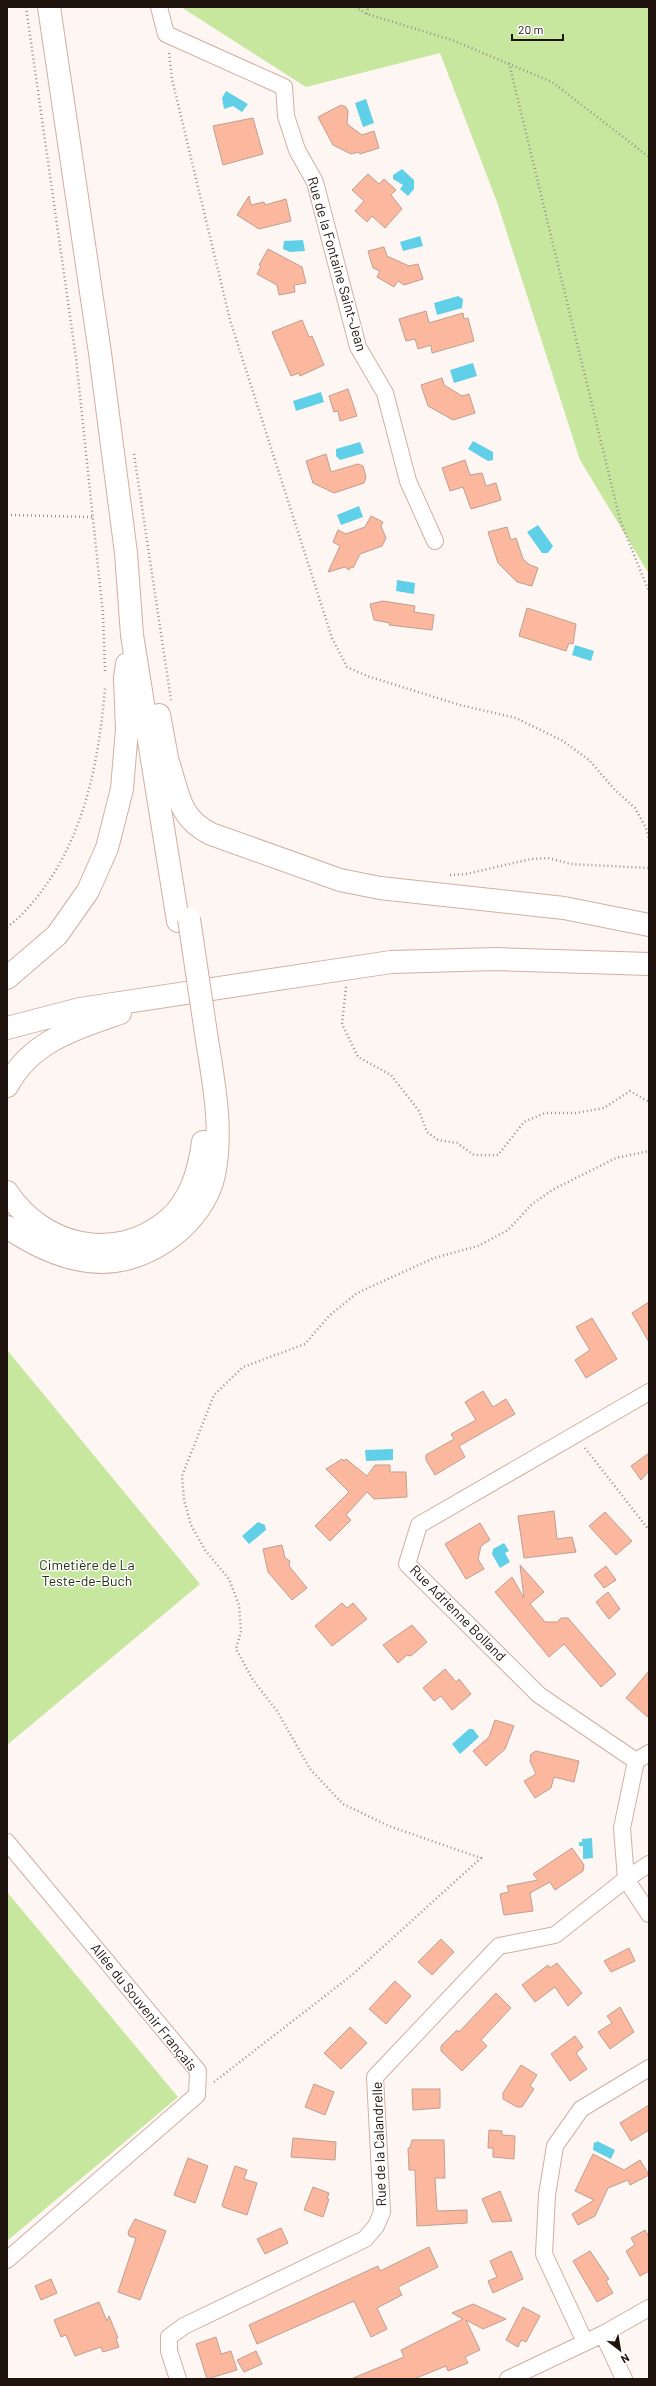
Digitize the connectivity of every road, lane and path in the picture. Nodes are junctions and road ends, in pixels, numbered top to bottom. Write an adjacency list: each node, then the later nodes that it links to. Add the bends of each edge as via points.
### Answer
1 (26, 7): 12 (path, via 76,358)
2 (48, 7): 14 (main road)
3 (159, 7): 7 (street)
4 (356, 7): 6 (path)
5 (368, 7): 6 (path)
6 (367, 14): 8 (path, via 452,40)
7 (166, 34): 13 (street, Rue de la Fontaine Saint-Jean, via 284,87 286,116 297,150 315,182 358,347 385,393 408,481); 21 (path, via 172,79 230,320 332,638 347,667 367,676 460,705 516,718 563,741 589,760 635,808 646,828)
8 (509, 63): 9 (path, via 552,82); 15 (path, via 620,520)
9 (649, 157)
10 (134, 453): 19 (path)
11 (7, 515): 12 (path)
12 (92, 517): 17 (path, via 103,614)
13 (435, 541)
14 (126, 553): 16 (main road); 20 (main road)
15 (649, 592)
16 (132, 635): 24 (main road); 29 (main road, via 125,678 127,729 122,789 107,848 88,891 57,935)
17 (105, 673)
18 (105, 681): 26 (path, via 96,754 77,830 53,876 34,901)
19 (172, 706)
20 (169, 765): 24 (main road); 25 (main road, via 183,808 196,826 340,880 380,888 564,908)
21 (649, 840)
22 (649, 868): 23 (path, via 571,864 548,858 531,858 466,874)
23 (443, 875)
24 (183, 920): 32 (main road, bridge)
25 (649, 926)
26 (7, 927)
27 (649, 964): 28 (main road, via 496,959 391,962)
28 (347, 969): 30 (main road); 34 (path, via 342,1024 358,1057 391,1075 419,1111 427,1132 438,1140 457,1143 474,1156 498,1155 524,1122 545,1113 576,1113 604,1108 630,1091)
29 (7, 978)
30 (167, 996): 31 (main road, via 80,1009); 33 (main road, via 61,1034 32,1054)
31 (7, 1028)
32 (201, 1040): 36 (main road, via 204,1138 199,1170 186,1198 168,1220 141,1237 115,1244 78,1243 61,1239 44,1230 16,1207); 37 (main road, via 214,1088 218,1140 214,1176 205,1196 178,1233 139,1255 103,1262 79,1260 51,1252)
33 (7, 1086)
34 (649, 1102)
35 (649, 1151): 47 (path, via 616,1158 554,1189 532,1204 508,1230 478,1246 434,1258 357,1293 329,1316 305,1344 243,1367 214,1395 182,1476 184,1500 191,1525 205,1550 229,1579 239,1604 240,1631 236,1649 253,1680 277,1711 310,1769 343,1804 389,1826 481,1858 352,1975)
36 (7, 1192)
37 (7, 1227)
38 (649, 1392): 39 (street, Rue Adrienne Bolland)
39 (575, 1434): 40 (path); 41 (street, Rue Adrienne Bolland, via 419,1525 407,1564 539,1695)
40 (649, 1530)
41 (643, 1757): 44 (street, via 622,1828)
42 (7, 1842): 47 (street, Allée du Souvenir Français, via 198,2071)
43 (649, 1864): 44 (street)
44 (626, 1879): 45 (street); 52 (street, Rue de la Calandrelle, via 555,1935 500,1946 375,2077 382,2212 376,2226 365,2239 184,2326 169,2337 169,2351)
45 (649, 1914)
46 (649, 2068): 51 (street, via 581,2109 555,2146 547,2195 544,2254)
47 (198, 2095): 48 (street)
48 (7, 2260)
49 (649, 2308): 50 (street)
50 (603, 2334): 51 (street); 54 (street)
51 (585, 2342): 53 (street)
52 (178, 2379)
53 (508, 2379)
54 (624, 2379)

